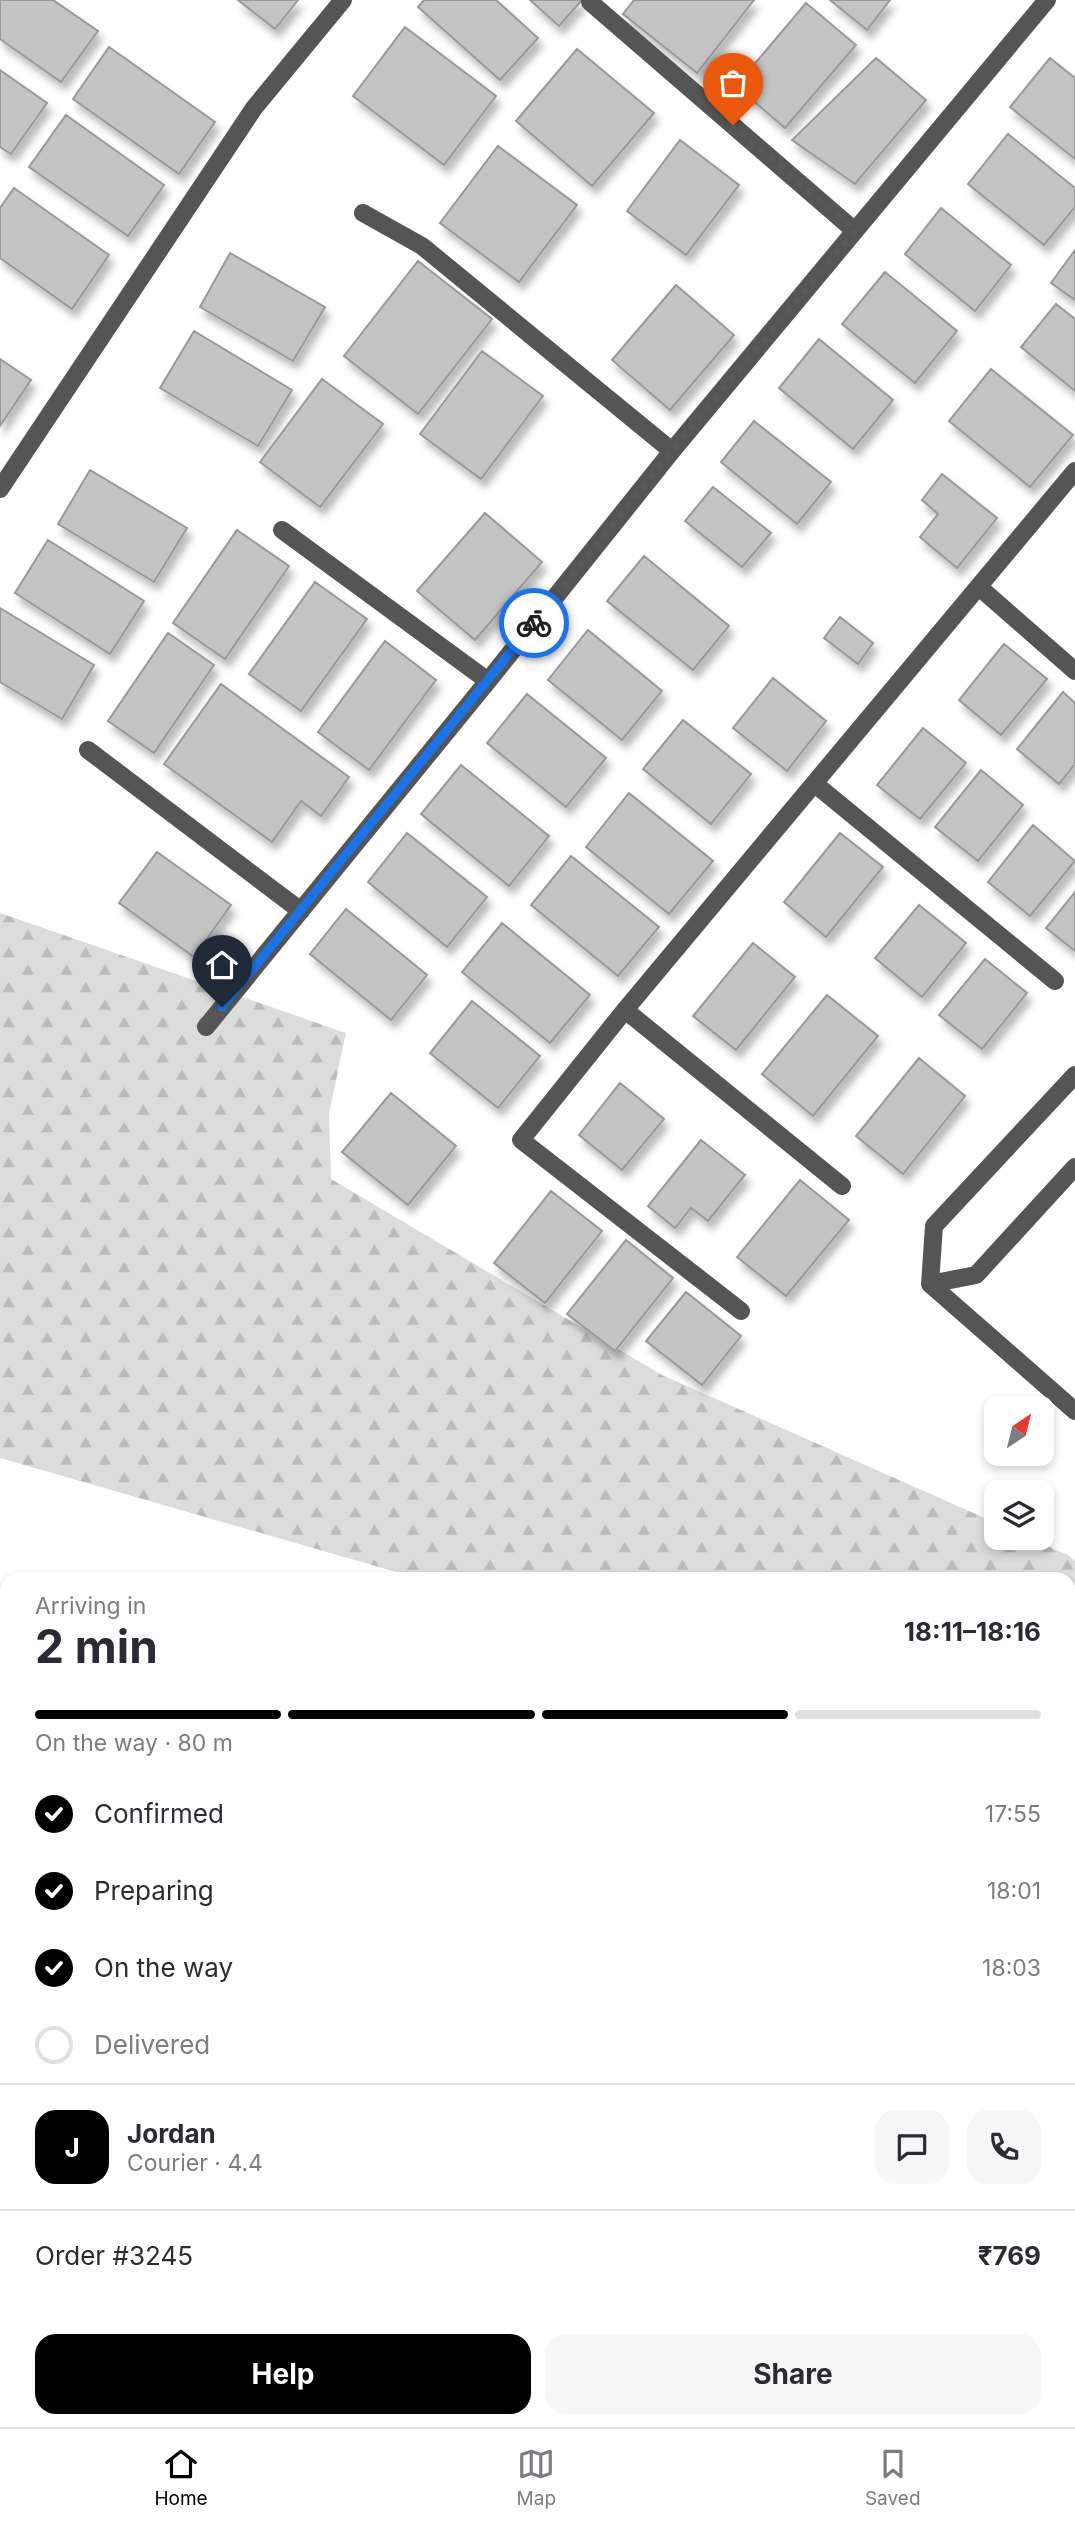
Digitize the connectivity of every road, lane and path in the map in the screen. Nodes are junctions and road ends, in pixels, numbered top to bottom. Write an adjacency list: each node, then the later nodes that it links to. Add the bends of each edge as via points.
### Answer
1 (342, 0): 8 (street, via 254,108)
2 (590, 2): 5 (street)
3 (1039, 3): 5 (street)
4 (363, 213): 6 (street, via 422,246)
5 (855, 231): 6 (street)
6 (672, 451): 12 (street)
7 (1075, 471): 10 (street)
8 (0, 489)
9 (282, 530): 12 (street)
10 (979, 587): 11 (street); 14 (street)
11 (1075, 671)
12 (488, 681): 15 (street)
13 (88, 750): 15 (street)
14 (815, 784): 16 (street); 17 (street)
15 (301, 911): 18 (street)
16 (1055, 981)
17 (625, 1010): 21 (street); 23 (street, via 521,1140)
18 (206, 1027)
19 (1075, 1075): 22 (street, via 934,1226)
20 (1075, 1167): 22 (street, via 976,1275)
21 (842, 1186)
22 (930, 1284): 24 (street)
23 (741, 1311)
24 (1075, 1411)

